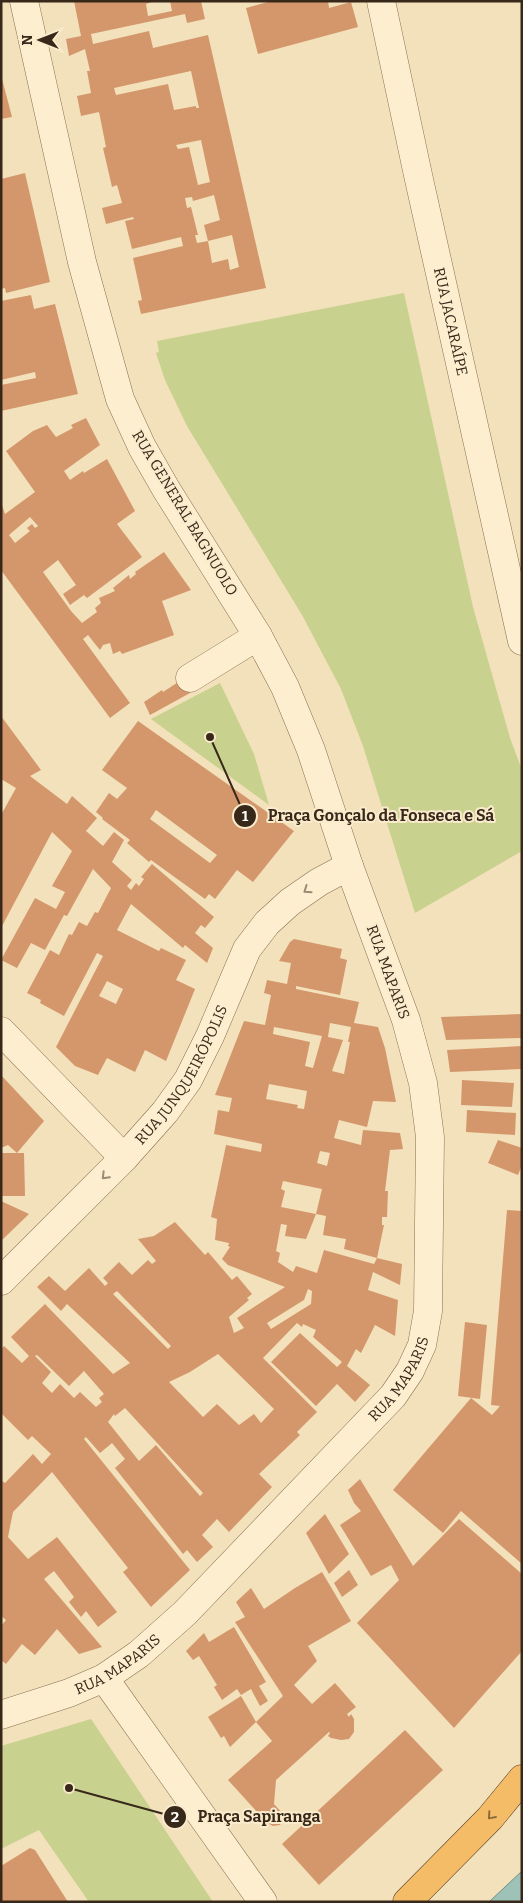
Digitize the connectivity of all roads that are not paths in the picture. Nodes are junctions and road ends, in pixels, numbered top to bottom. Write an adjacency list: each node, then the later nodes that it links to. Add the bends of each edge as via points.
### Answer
1 (24, 1): 3 (street, RUA GENERAL BAGNUOLO, via 82,262 120,399 166,489)
2 (381, 1): 4 (street, RUA JACARAÍPE)
3 (258, 636): 5 (street); 6 (street, RUA GENERAL BAGNUOLO, via 285,687 311,750)
4 (522, 641)
5 (190, 678)
6 (349, 866): 8 (street, RUA JUNQUEIRÓPOLIS, one-way to 8, via 318,882 267,923 248,949 188,1080 165,1112); 10 (street, RUA MAPARIS, via 406,1020 423,1083 430,1137 430,1196 428,1311 422,1345 410,1371 386,1403 185,1613 139,1654)
7 (1, 1031): 8 (street)
8 (124, 1158): 9 (street, RUA JUNQUEIRÓPOLIS, one-way to 9)
9 (1, 1281)
10 (104, 1678): 11 (street, RUA MAPARIS); 13 (street)
11 (1, 1715)
12 (522, 1779): 14 (highway, one-way to 14, via 490,1818)
13 (263, 1902)
14 (407, 1902)

